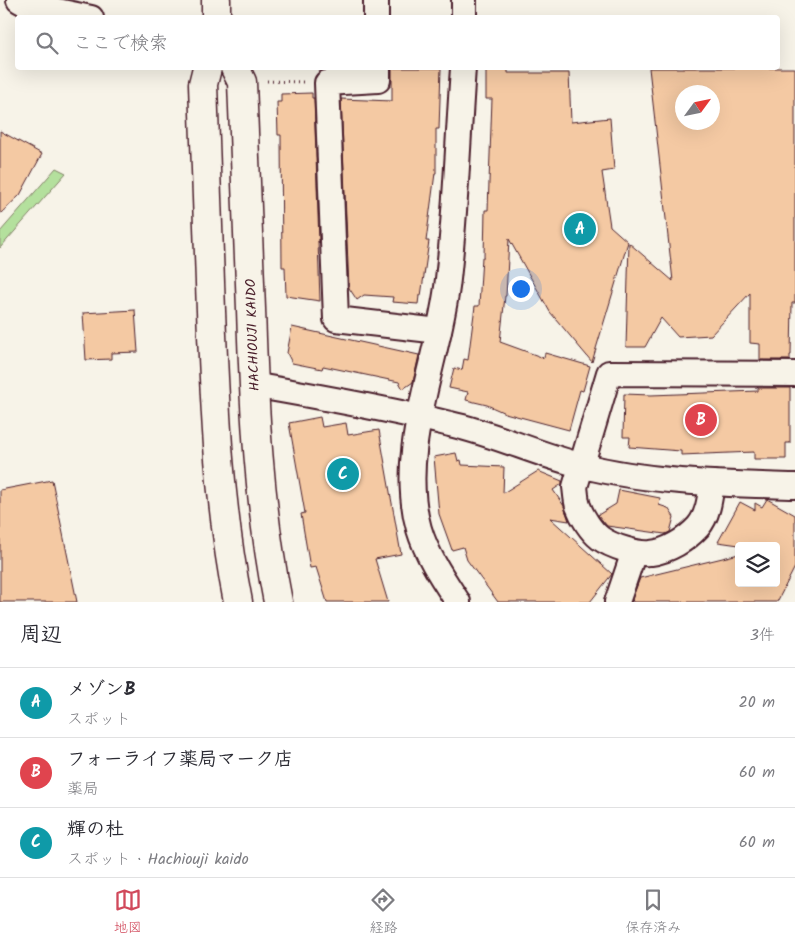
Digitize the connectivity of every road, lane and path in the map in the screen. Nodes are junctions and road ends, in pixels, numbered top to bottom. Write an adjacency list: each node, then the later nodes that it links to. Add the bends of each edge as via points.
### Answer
1 (19, 0): 5 (street, via 28,5)
2 (216, 0): 6 (street)
3 (376, 0): 7 (street)
4 (464, 0): 8 (street)
5 (76, 15)
6 (216, 15)
7 (376, 15)
8 (464, 15)
9 (207, 70): 23 (street, via 203,84 214,388 220,476)
10 (236, 70): 17 (street, HACHIOUJI KAIDO, via 242,82)
11 (378, 70): 14 (street, via 378,80)
12 (463, 70): 15 (street, via 448,280)
13 (272, 80): 14 (path)
14 (327, 83): 15 (street, via 336,319)
15 (439, 331): 18 (street)
16 (795, 374): 19 (street, via 609,373)
17 (253, 385): 18 (street); 24 (street, HACHIOUJI KAIDO, via 261,486)
18 (419, 416): 19 (street); 25 (street, via 413,467 419,529 434,565)
19 (581, 465): 20 (street, via 661,480); 22 (street, via 575,487 578,506 587,523 600,538)
20 (712, 484): 21 (street); 22 (street, via 707,510 699,526 668,549 650,554)
21 (795, 486)
22 (634, 552): 26 (street)
23 (238, 602)
24 (278, 602)
25 (458, 602)
26 (617, 602)

